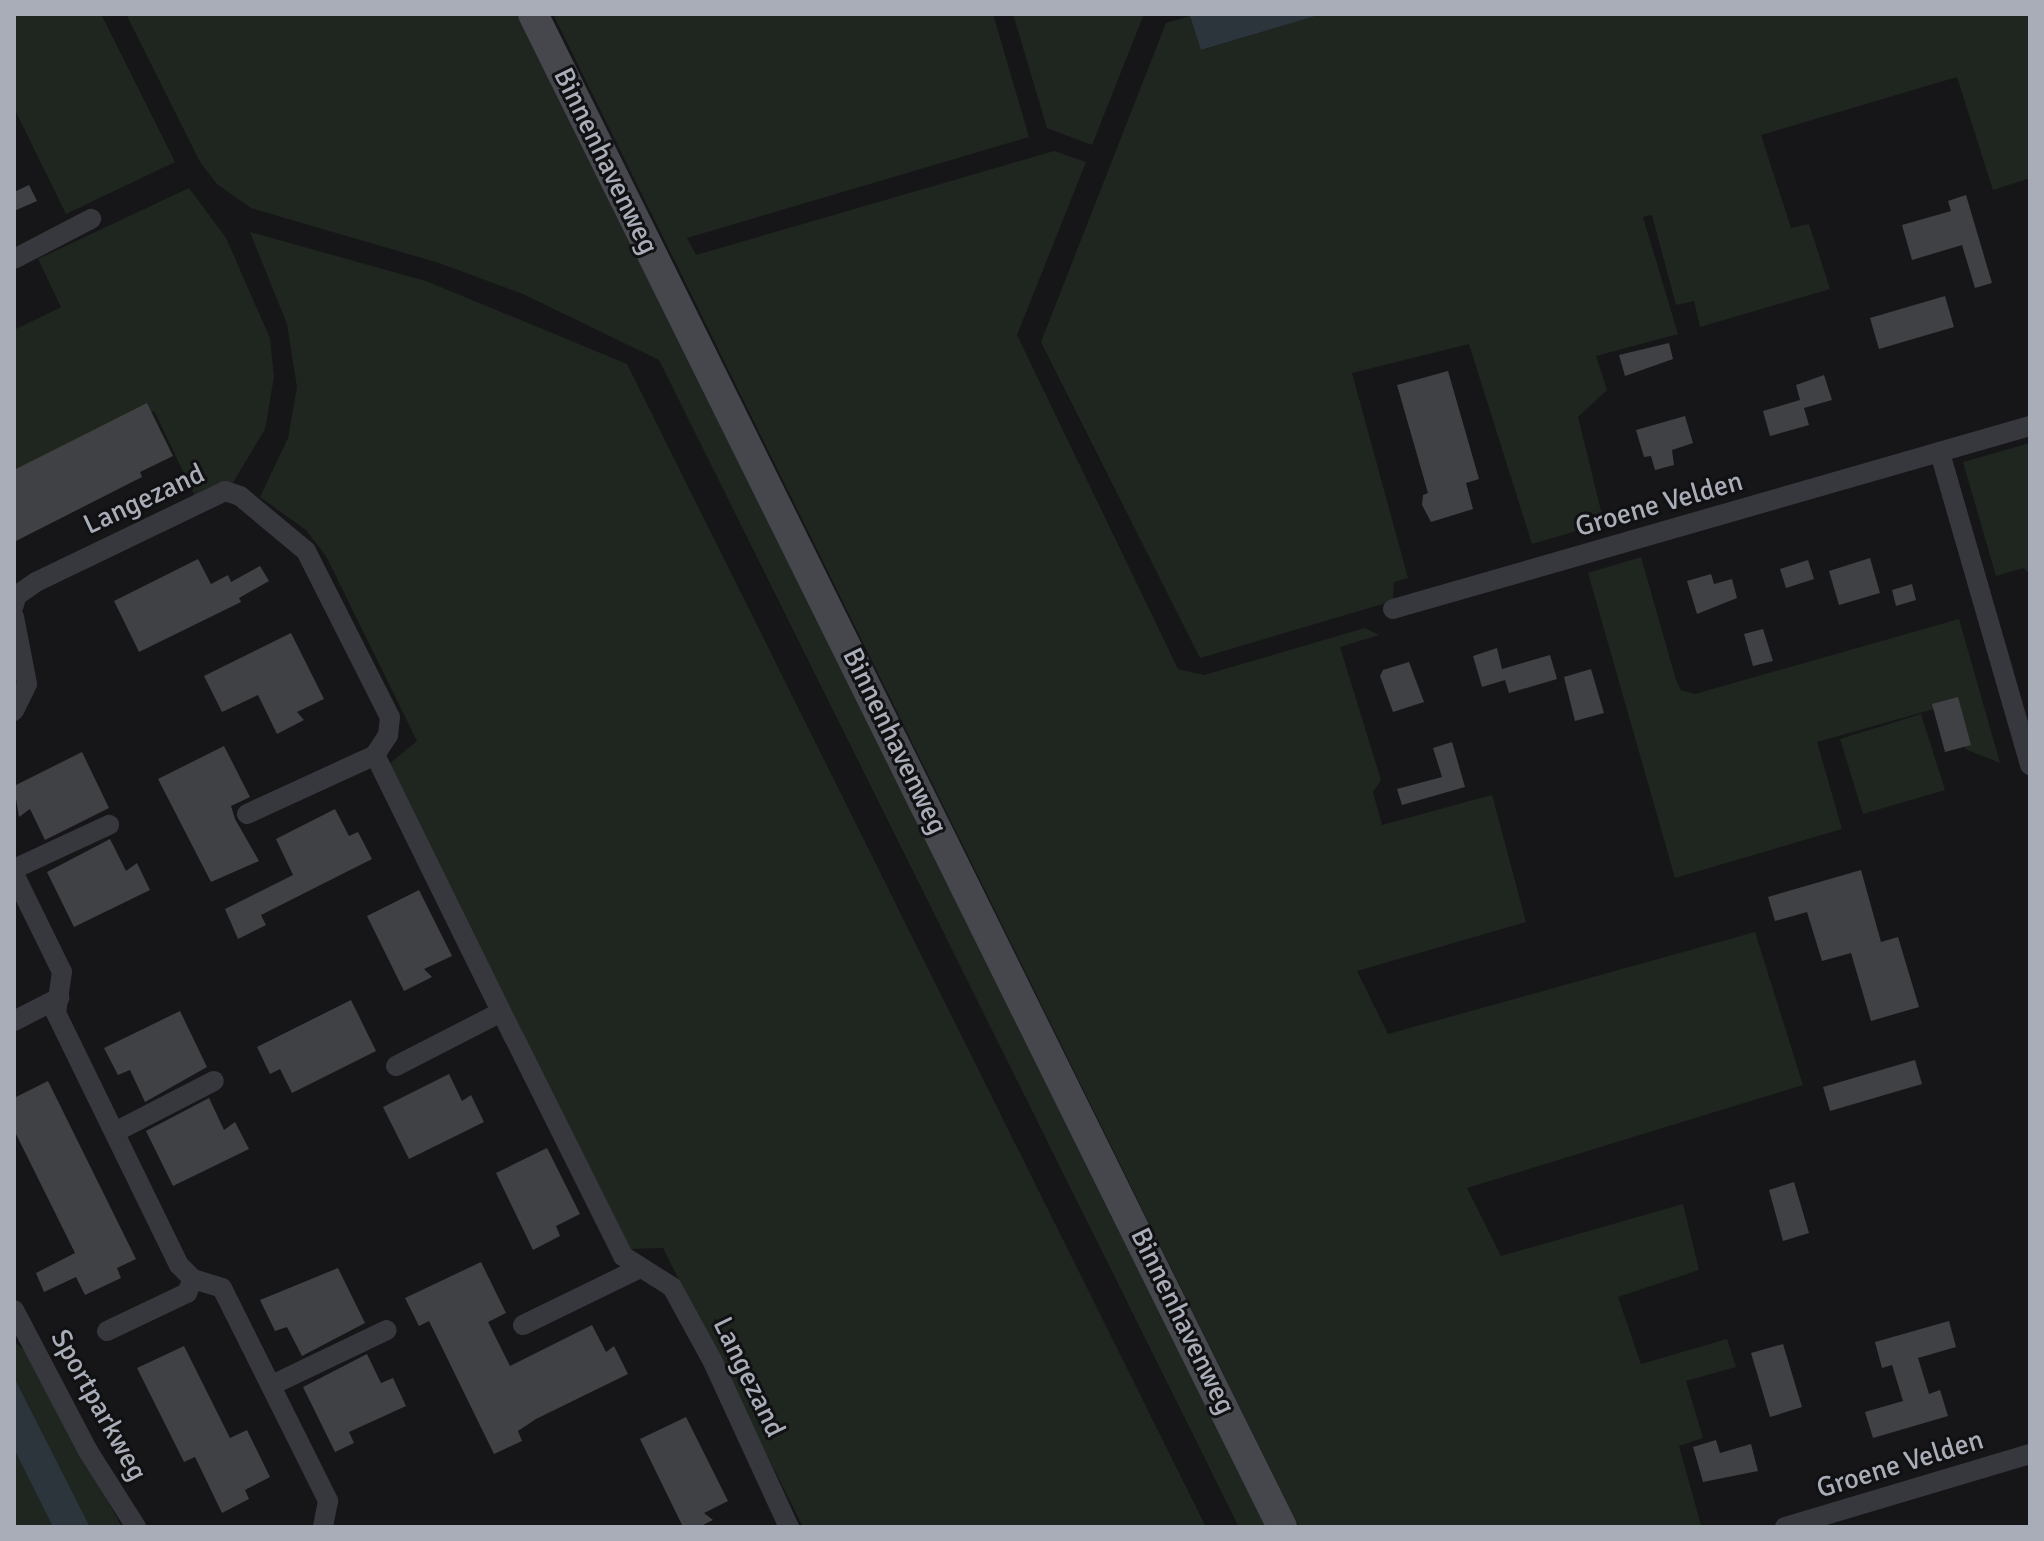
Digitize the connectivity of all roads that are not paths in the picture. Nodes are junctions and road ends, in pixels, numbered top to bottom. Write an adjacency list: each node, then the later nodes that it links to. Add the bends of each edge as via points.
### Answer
1 (533, 14): 32 (street, Binnenhavenweg)
2 (91, 219): 3 (street)
3 (14, 259)
4 (2030, 426): 5 (street, Groene Velden)
5 (1940, 453): 7 (street, Groene Velden); 11 (street)
6 (14, 605): 10 (street, Langezand, via 16,596 36,582 199,500 225,491 240,496 306,551 390,717 388,735)
7 (1393, 609)
8 (14, 617): 9 (street, via 27,684)
9 (14, 711)
10 (375, 755): 12 (street); 16 (street, Langezand)
11 (2030, 765)
12 (247, 814)
13 (109, 825): 14 (street)
14 (14, 872): 15 (street, via 62,972)
15 (59, 998): 17 (street); 20 (street, via 56,1013)
16 (501, 1012): 18 (street); 21 (street, Langezand, via 623,1256)
17 (14, 1021)
18 (396, 1066)
19 (214, 1081): 20 (street)
20 (117, 1131): 22 (street, via 179,1265)
21 (638, 1269): 24 (street); 31 (street, Langezand, via 672,1287)
22 (193, 1279): 26 (street, via 187,1293); 27 (street, via 222,1288)
23 (15, 1317): 30 (street, Sportparkweg)
24 (523, 1325)
25 (387, 1330): 27 (street)
26 (107, 1331)
27 (272, 1385): 29 (street, via 328,1501)
28 (2030, 1454): 33 (street, Groene Velden)
29 (320, 1525)
30 (136, 1527)
31 (789, 1527)
32 (1285, 1527)
33 (1785, 1527)

